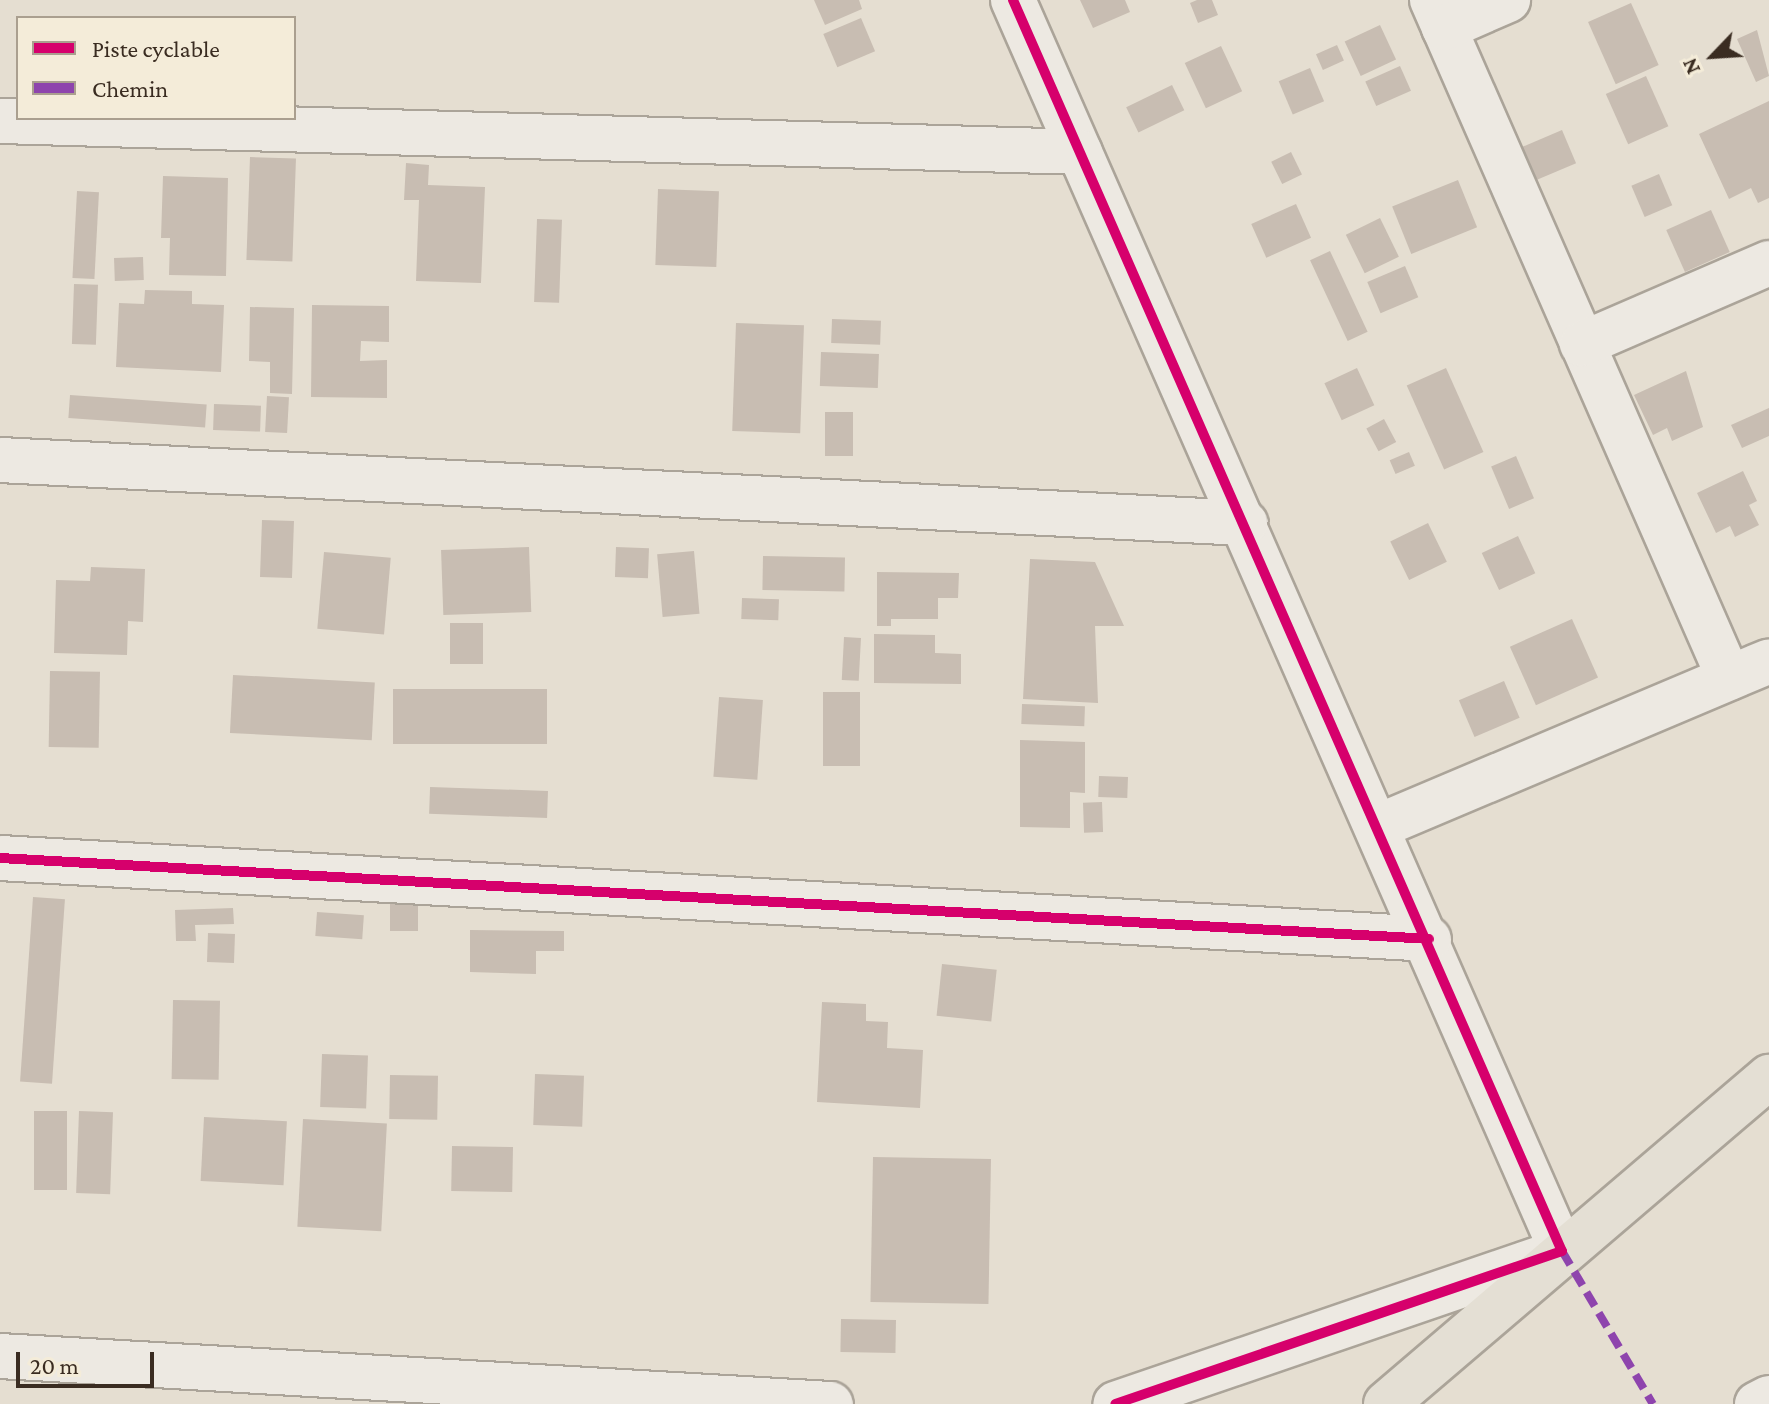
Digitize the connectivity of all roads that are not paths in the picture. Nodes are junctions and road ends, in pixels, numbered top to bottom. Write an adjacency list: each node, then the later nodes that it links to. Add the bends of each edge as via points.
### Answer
1 (1013, 0): 5 (street)
2 (1508, 0): 3 (street)
3 (1438, 14): 7 (street)
4 (0, 121): 5 (street)
5 (1080, 152): 9 (street)
6 (1769, 263): 7 (street)
7 (1582, 344): 11 (street)
8 (0, 460): 9 (street)
9 (1245, 523): 12 (street)
10 (1769, 661): 11 (street)
11 (1729, 678): 12 (street)
12 (1379, 826): 14 (street)
13 (0, 858): 14 (street)
14 (1429, 939): 16 (street)
15 (1769, 1077): 16 (main road)
16 (1562, 1251): 20 (street); 21 (main road)
17 (0, 1356): 19 (street)
18 (1769, 1398): 22 (street)
19 (831, 1404)
20 (1116, 1404)
21 (1386, 1404)
22 (1757, 1404)

